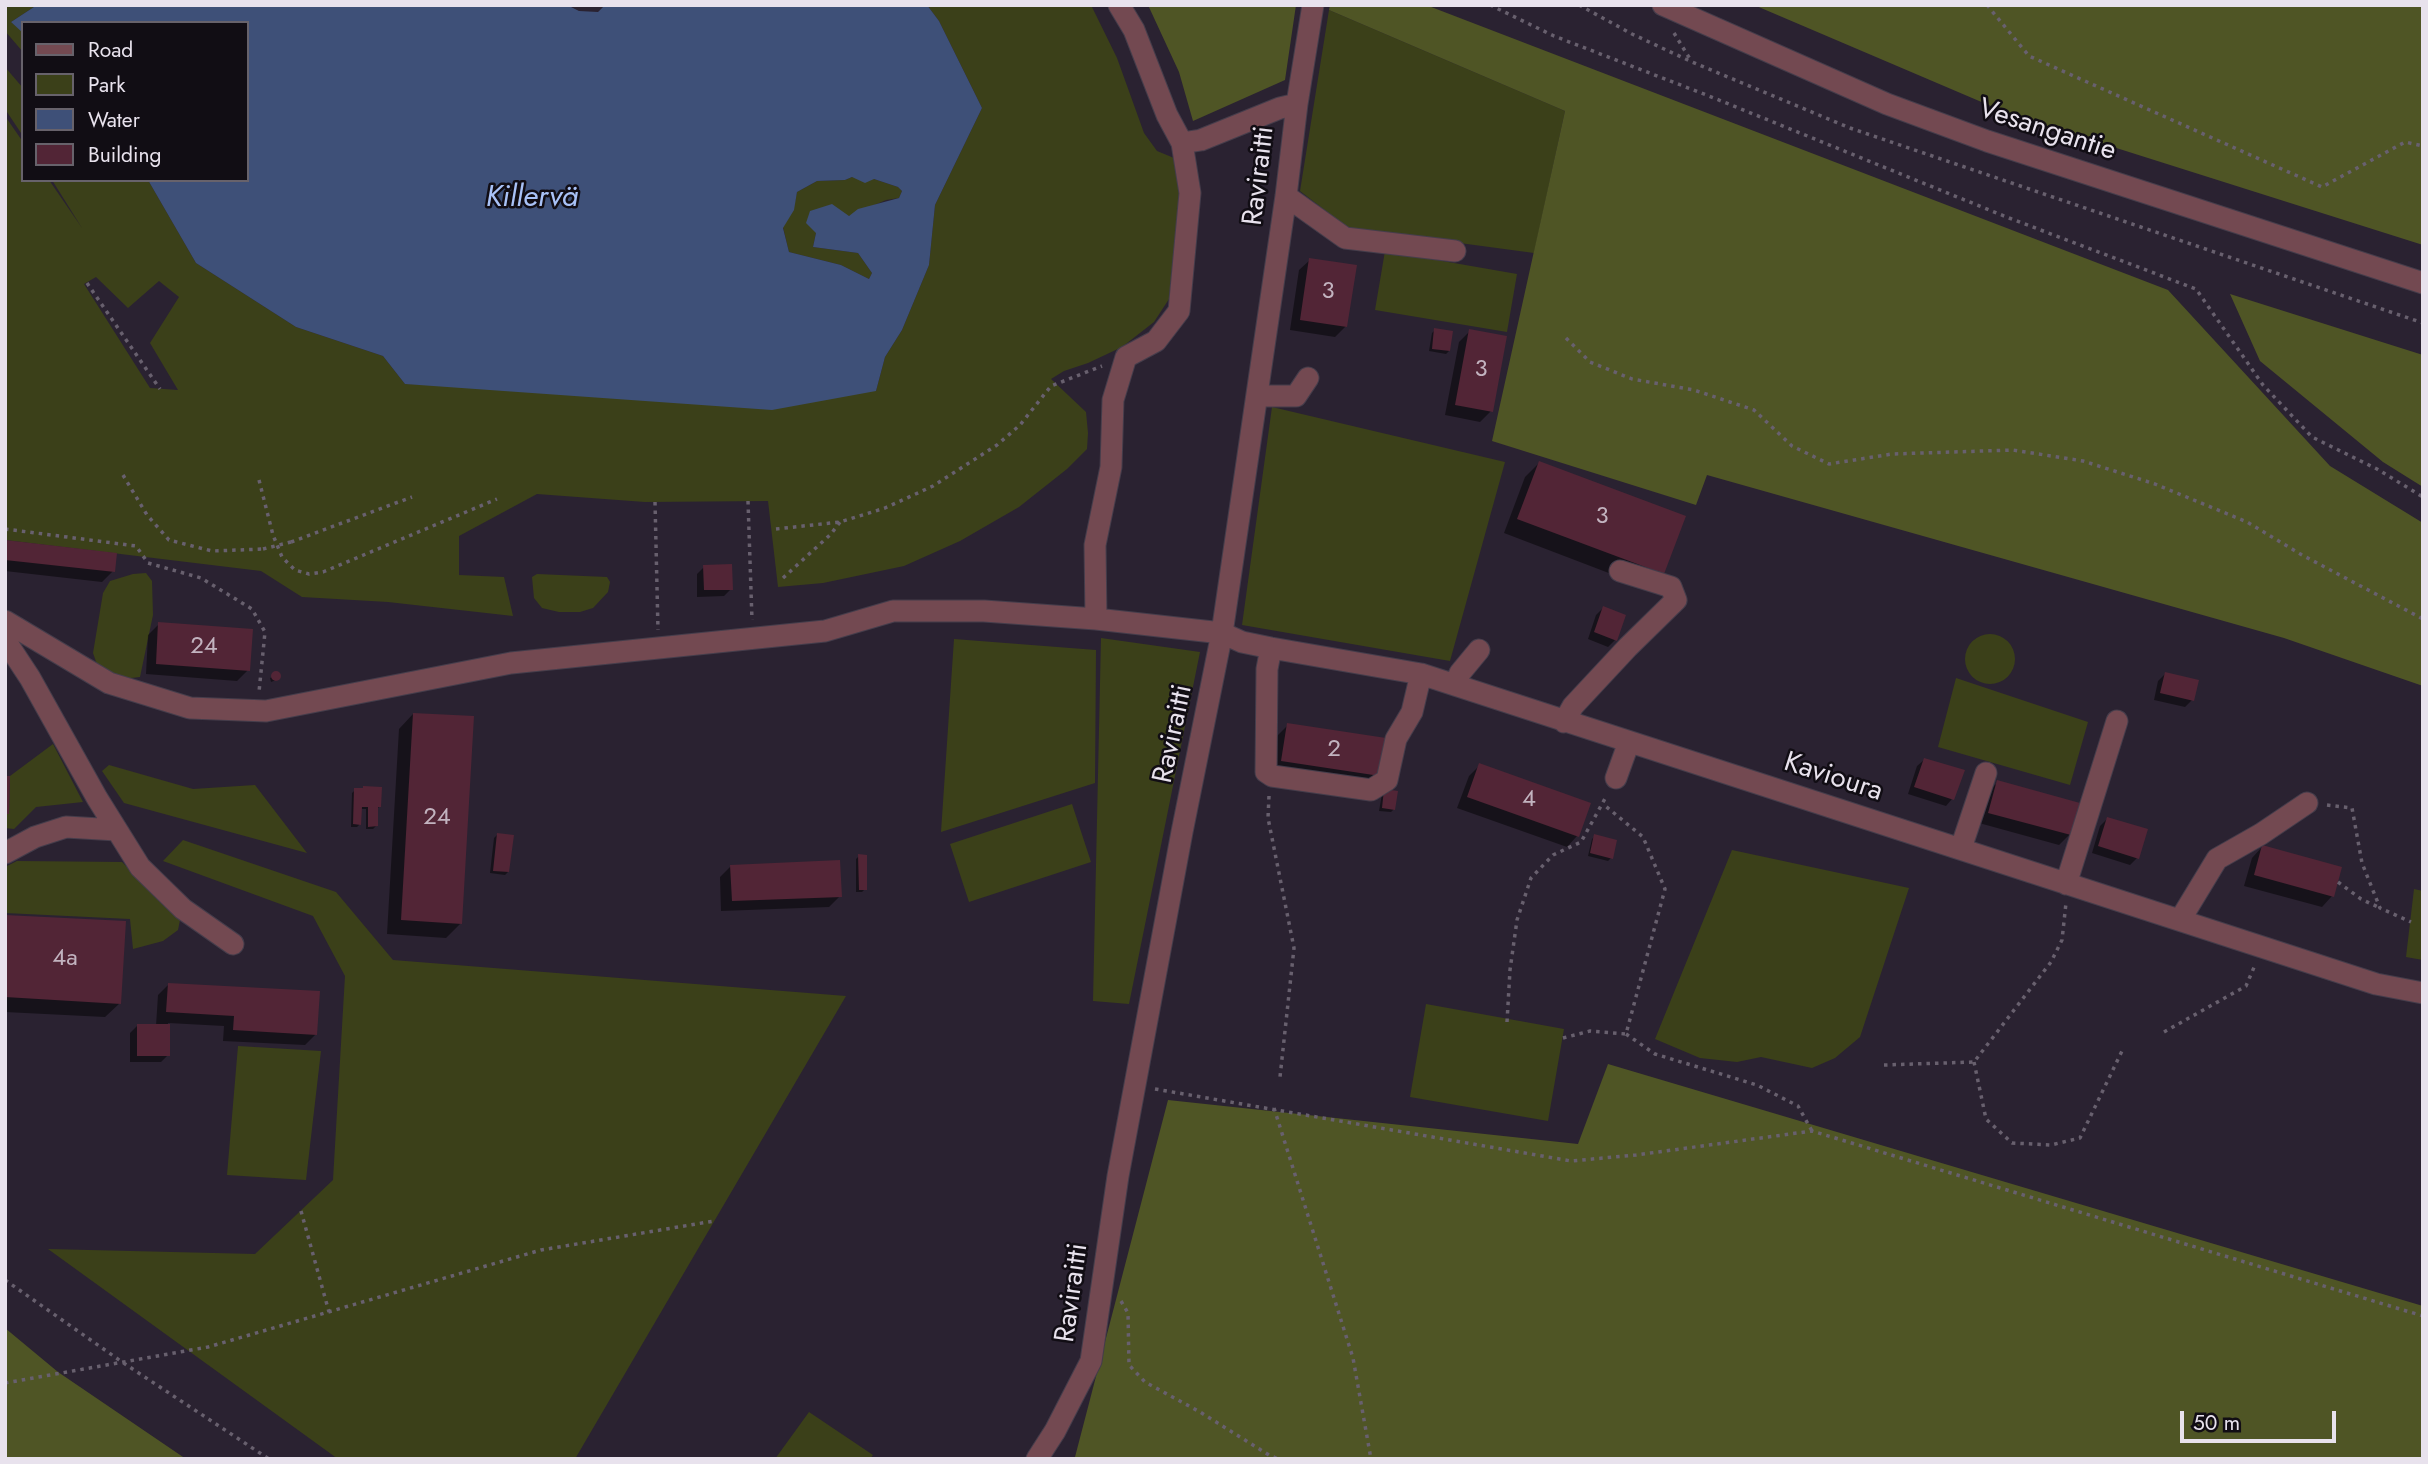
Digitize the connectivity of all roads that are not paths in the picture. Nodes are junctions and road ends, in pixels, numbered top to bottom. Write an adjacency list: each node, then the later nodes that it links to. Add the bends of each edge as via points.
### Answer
1 (1119, 5): 5 (street)
2 (1313, 5): 4 (street, Raviraitti)
3 (1663, 5): 8 (street, Vesangantie, via 1887,104 1987,141)
4 (1297, 104): 5 (street); 6 (street, Raviraitti)
5 (1182, 143): 12 (street, via 1190,193 1179,311 1156,341 1126,357 1113,400 1111,467 1095,545)
6 (1286, 196): 7 (street, via 1345,238); 10 (street, Raviraitti)
7 (1455, 251)
8 (2423, 283)
9 (1308, 378): 10 (street, via 1296,396)
10 (1257, 396): 14 (street, Raviraitti)
11 (1620, 571): 21 (street, via 1671,587 1676,600 1573,706)
12 (1096, 620): 13 (street, Kavioura, via 984,611 893,611 825,631 511,663 266,711 190,708 109,683); 14 (street, Kavioura)
13 (5, 621)
14 (1222, 634): 16 (street, Kavioura); 33 (street, Raviraitti, via 1118,1176 1091,1362)
15 (5, 640): 26 (street)
16 (1271, 648): 18 (street, Kavioura); 18 (street, via 1266,772 1272,776 1371,790 1387,780 1396,739 1412,712)
17 (1479, 650): 19 (street)
18 (1421, 674): 19 (street, Kavioura)
19 (1455, 685): 21 (street, Kavioura)
20 (2117, 721): 29 (street)
21 (1564, 722): 22 (street, Kavioura)
22 (1629, 742): 24 (street); 27 (street, Kavioura)
23 (1986, 773): 27 (street)
24 (1616, 778)
25 (2307, 803): 30 (street, via 2217,859)
26 (117, 830): 28 (street, via 66,827 35,836); 31 (street, via 140,867 183,909)
27 (1961, 848): 29 (street, Kavioura)
28 (5, 853)
29 (2066, 884): 30 (street, Kavioura)
30 (2180, 920): 32 (street, Kavioura, via 2376,984)
31 (233, 944)
32 (2423, 993)
33 (1037, 1459)

